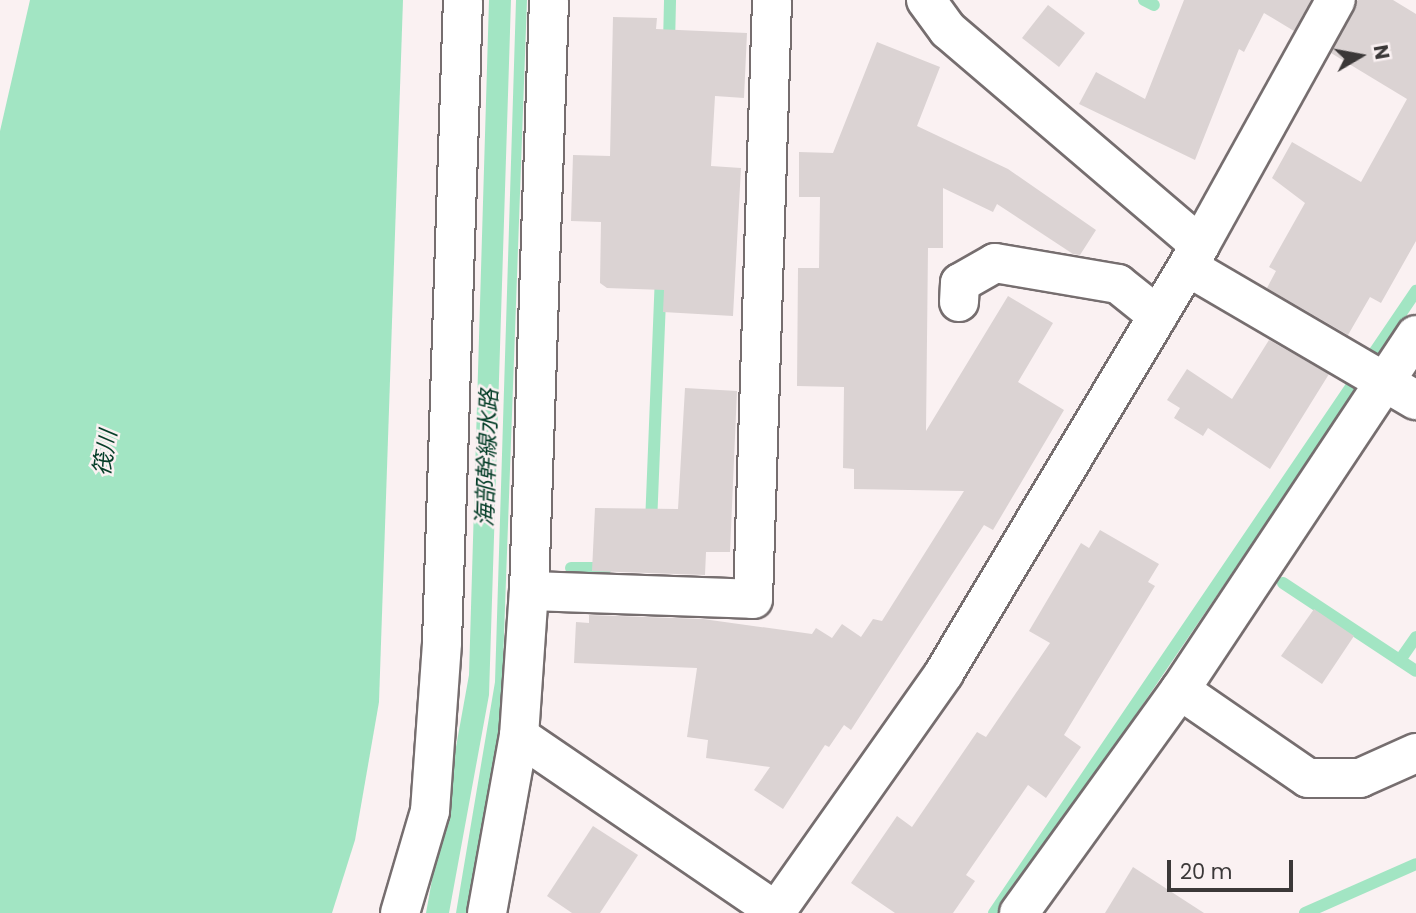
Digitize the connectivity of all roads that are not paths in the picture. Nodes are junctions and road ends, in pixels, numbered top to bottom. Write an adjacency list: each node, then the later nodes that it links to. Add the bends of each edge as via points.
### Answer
1 (463, 0): 16 (street, via 441,655 430,811)
2 (549, 0): 11 (street)
3 (772, 0): 11 (street, via 753,599)
4 (926, 0): 6 (street, via 948,30)
5 (1336, 0): 6 (street)
6 (1194, 256): 8 (street); 10 (street)
7 (959, 302): 8 (street, via 960,283 995,263 1118,284)
8 (1158, 316): 15 (street, via 944,673)
9 (1416, 335): 10 (street)
10 (1382, 378): 12 (street)
11 (529, 591): 13 (street)
12 (1180, 690): 14 (street, via 1308,778 1360,778); 18 (street)
13 (519, 736): 15 (street); 17 (street)
14 (1416, 753)
15 (776, 912)
16 (400, 913)
17 (488, 913)
18 (1020, 913)

